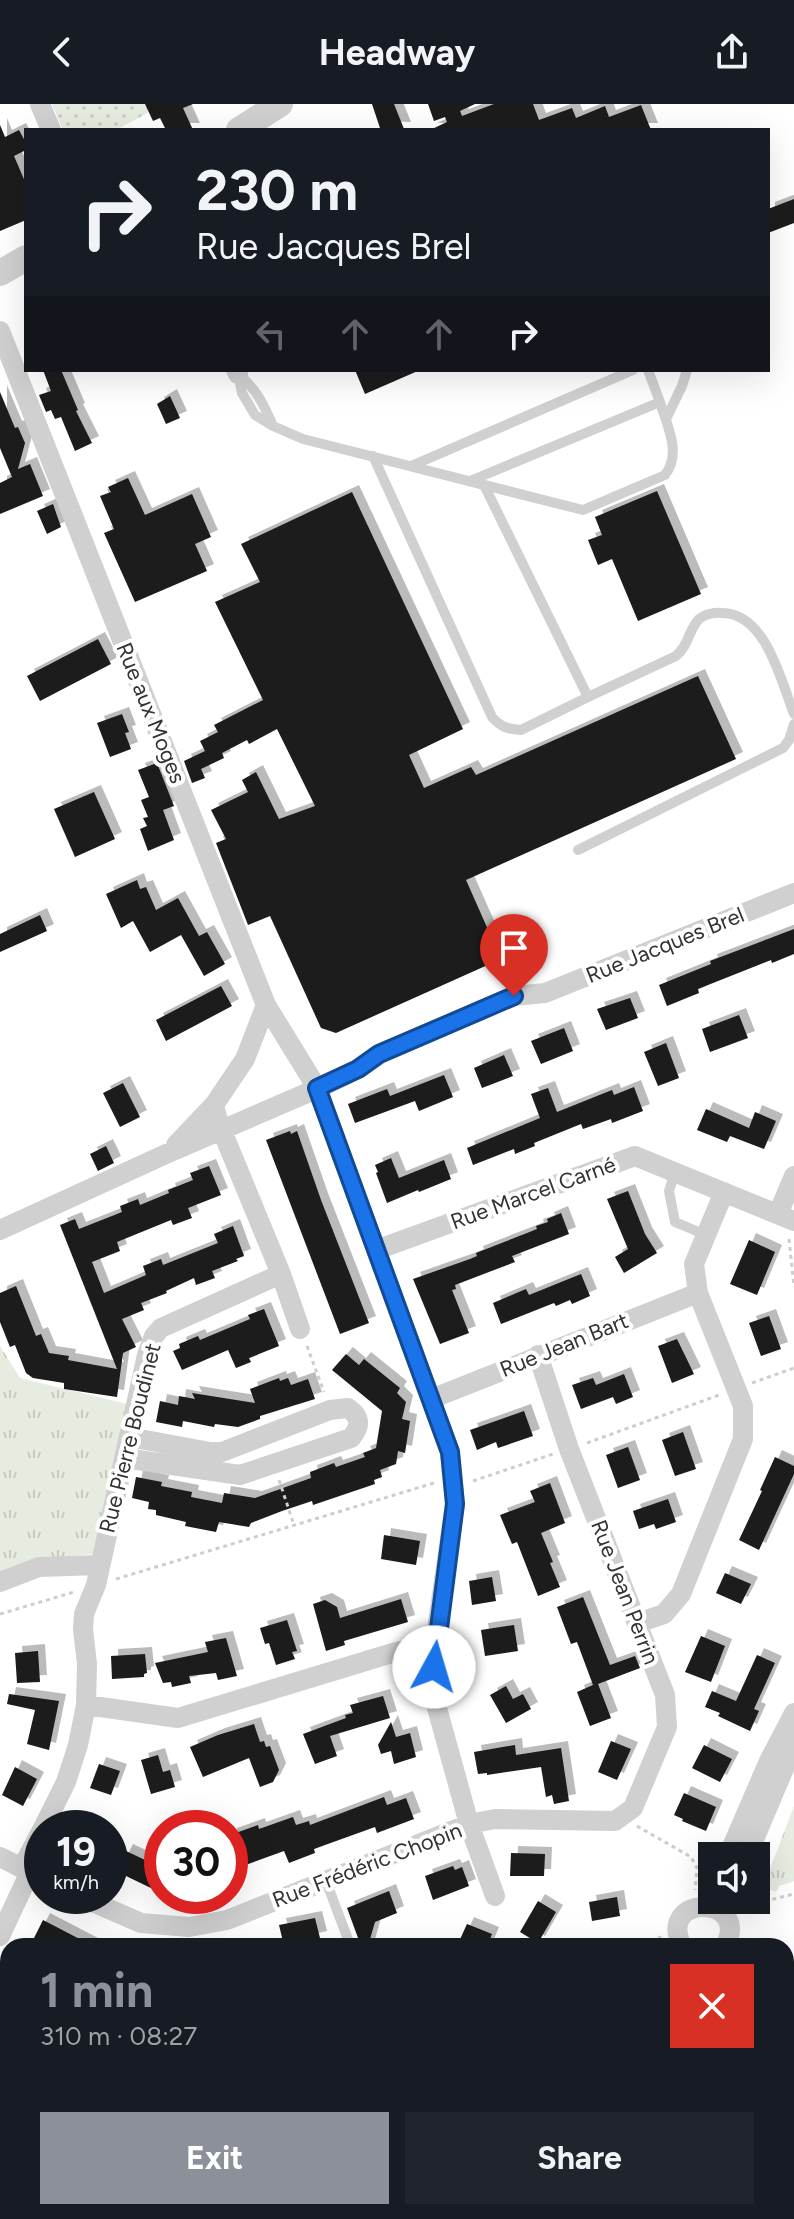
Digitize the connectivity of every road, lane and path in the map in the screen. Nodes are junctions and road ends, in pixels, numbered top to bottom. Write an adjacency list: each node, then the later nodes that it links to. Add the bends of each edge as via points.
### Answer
1 (40, 104): 3 (street)
2 (280, 104): 4 (street)
3 (50, 128)
4 (242, 128)
5 (24, 259): 6 (street)
6 (0, 273)
7 (0, 331): 23 (street, Rue aux Moges)
8 (237, 372): 14 (lane, via 255,415 303,439)
9 (628, 372): 15 (lane)
10 (649, 372): 12 (lane)
11 (686, 372): 13 (lane)
12 (660, 402): 13 (lane); 16 (lane)
13 (665, 420): 17 (lane, via 674,450 665,475 583,510)
14 (373, 456): 15 (lane); 18 (lane, via 500,726 521,730)
15 (411, 466): 16 (lane)
16 (470, 481): 17 (lane)
17 (484, 485): 18 (lane)
18 (588, 697): 19 (lane, via 676,656 699,619 720,612 737,614 759,633)
19 (794, 714)
20 (794, 724): 21 (lane, via 783,748)
21 (578, 850)
22 (794, 893): 24 (street, Rue Jacques Brel, via 545,993 514,996 379,1054)
23 (266, 1005): 24 (street, Rue aux Moges); 25 (street, via 245,1059)
24 (317, 1088): 26 (street, Rue Jacques Brel); 34 (street, Rue aux Moges)
25 (214, 1105): 26 (street); 27 (street)
26 (222, 1131): 27 (street, Rue Jacques Brel); 35 (street)
27 (166, 1154): 32 (street, Rue Jacques Brel)
28 (675, 1172): 30 (street, Rue Marcel Carné); 33 (lane, via 669,1191 675,1222); 34 (street, Rue Marcel Carné, via 635,1156)
29 (794, 1176): 31 (street)
30 (724, 1192): 31 (street, Rue Marcel Carné); 33 (street)
31 (787, 1223): 36 (path)
32 (0, 1230)
33 (706, 1235): 37 (street, via 694,1264)
34 (376, 1250): 42 (street, Rue aux Moges)
35 (281, 1274): 38 (street); 44 (street, Rue Pierre Boudinet, via 161,1328 147,1355)
36 (794, 1287)
37 (698, 1293): 39 (street, Rue Jean Bart); 41 (street)
38 (300, 1329): 43 (path)
39 (538, 1355): 42 (street, Rue Jean Bart); 45 (street, Rue Jean Perrin)
40 (794, 1368): 41 (path)
41 (738, 1389): 45 (path); 53 (street, via 743,1439 681,1594 664,1614)
42 (431, 1399): 48 (street, Rue aux Moges)
43 (330, 1410): 44 (street, via 222,1452); 47 (street, via 348,1408 355,1413 359,1421 351,1438)
44 (129, 1437): 46 (street, Rue Pierre Boudinet)
45 (569, 1449): 48 (path, via 477,1480); 53 (street, Rue Jean Perrin)
46 (124, 1458): 47 (street, via 240,1475); 50 (street, Rue Pierre Boudinet)
47 (273, 1464): 49 (path)
48 (454, 1481): 49 (path); 54 (street, Rue aux Moges, via 453,1526)
49 (294, 1525): 50 (path)
50 (98, 1575): 51 (street, via 39,1567); 52 (path); 55 (street, Rue Pierre Boudinet, via 84,1614)
51 (0, 1582)
52 (0, 1614)
53 (638, 1623): 59 (street, Rue Jean Perrin, via 665,1695 667,1727 633,1808)
54 (434, 1650): 55 (street, via 399,1651 178,1718); 60 (street, Rue aux Moges, via 437,1708)
55 (86, 1705): 58 (street, Rue Pierre Boudinet, via 66,1782)
56 (794, 1713): 61 (street)
57 (794, 1745): 62 (street)
58 (52, 1810)
59 (618, 1819): 60 (street, Rue Frédéric Chopin, via 495,1819); 65 (path, via 691,1857)
60 (469, 1824): 66 (street, Rue Frédéric Chopin); 69 (street, Rue aux Moges)
61 (734, 1842)
62 (753, 1842)
63 (0, 1857): 64 (street)
64 (24, 1869)
65 (698, 1872)
66 (326, 1881): 72 (street, Rue Frédéric Chopin, via 227,1920 189,1927 141,1923); 75 (lane)
67 (24, 1886): 74 (street, Rue Pierre Boudinet)
68 (794, 1894): 70 (path)
69 (495, 1896)
70 (770, 1900)
71 (698, 1902): 76 (street, via 682,1916)
72 (120, 1914)
73 (735, 1914): 77 (street)
74 (0, 1936)
75 (347, 1938)
76 (675, 1938)
77 (728, 1938)

